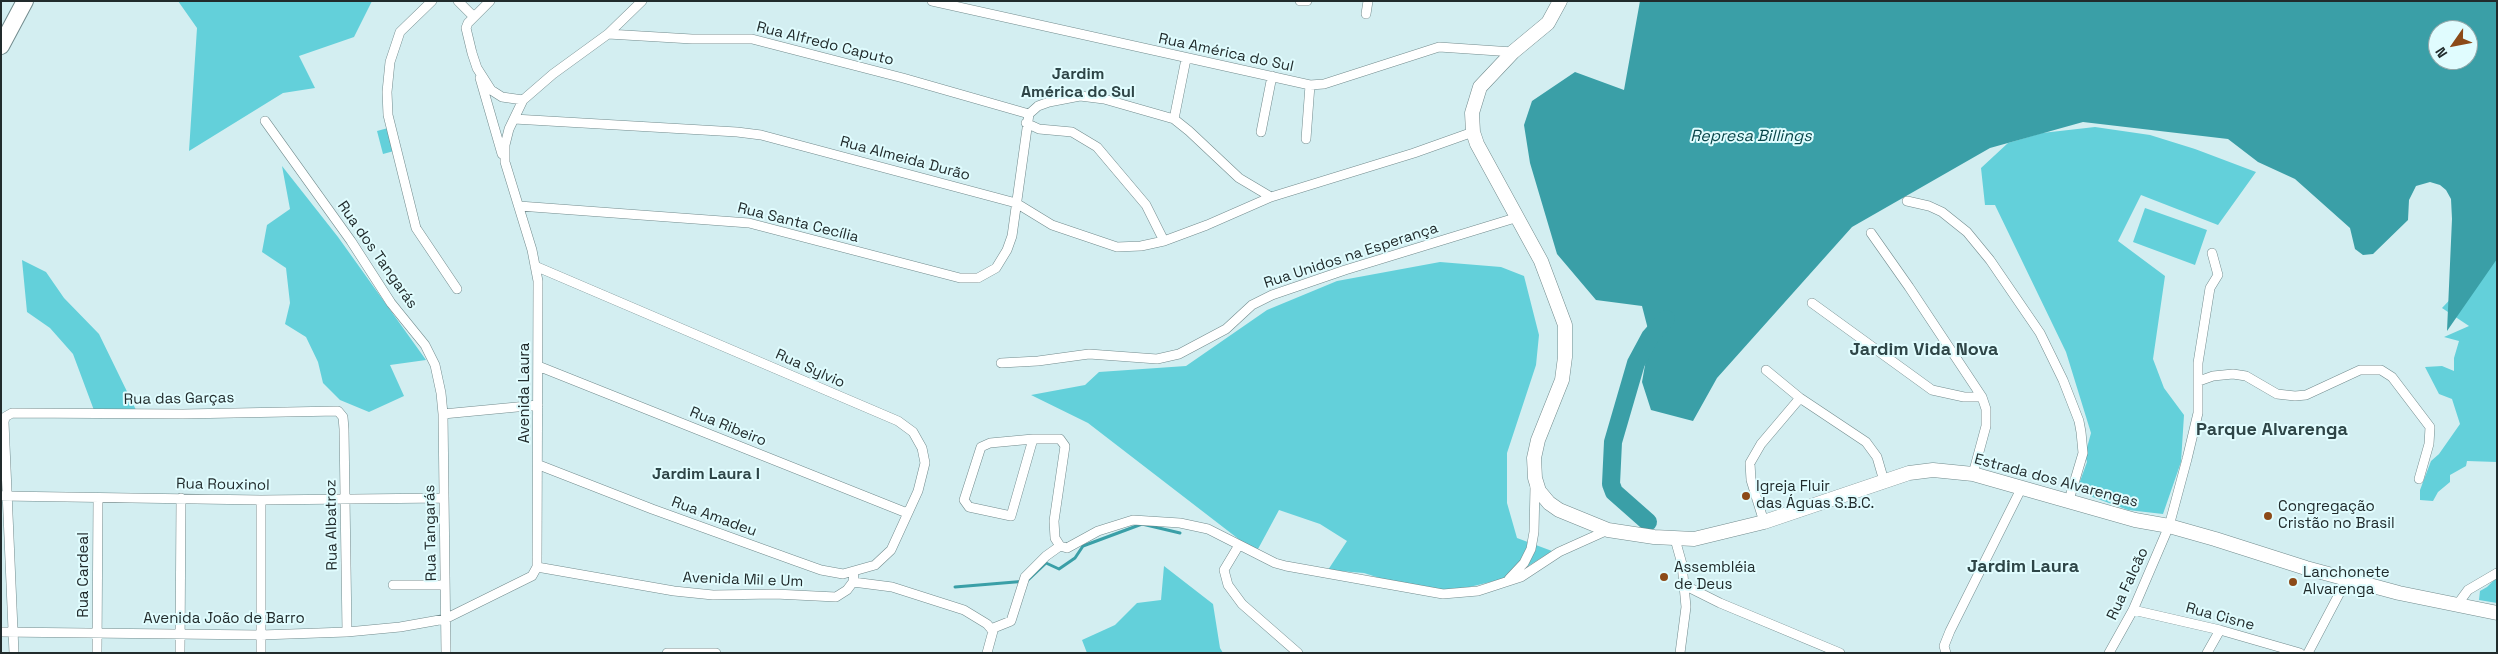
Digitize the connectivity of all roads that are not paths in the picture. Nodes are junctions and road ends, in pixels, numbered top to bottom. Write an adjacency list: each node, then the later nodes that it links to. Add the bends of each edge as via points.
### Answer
1 (25, 1): 14 (highway)
2 (432, 1): 38 (street, via 400,32 390,62 388,116 416,228)
3 (458, 1): 12 (street)
4 (490, 1): 12 (street)
5 (642, 1): 13 (street)
6 (932, 1): 16 (street, Rua América do Sul)
7 (1300, 1): 8 (street)
8 (1307, 1)
9 (1368, 1): 11 (street)
10 (1560, 1): 15 (main road, Estrada dos Alvarengas, via 1548,23)
11 (1366, 14)
12 (470, 19): 17 (street, via 468,37)
13 (608, 34): 20 (street); 22 (street, Rua Alfredo Caputo, via 752,39 903,78)
14 (1, 46)
15 (1513, 52): 19 (street, Rua América do Sul, via 1439,47 1324,84); 26 (main road, Estrada dos Alvarengas, via 1480,87 1472,113)
16 (1186, 59): 18 (street, Rua América do Sul); 23 (street)
17 (477, 68): 20 (street, via 496,94); 28 (street)
18 (1272, 76): 19 (street, Rua América do Sul); 25 (street)
19 (1310, 85): 27 (street)
20 (523, 100): 21 (street, Avenida Laura)
21 (514, 119): 28 (street, Avenida Laura, via 505,145); 31 (street, Rua Almeida Durão, via 761,135)
22 (1028, 119): 23 (street, via 1038,106 1080,96 1104,99); 31 (street, Rua Santa Cecília); 35 (street, Rua Alfredo Caputo, via 1040,129 1072,132 1097,147 1146,204)
23 (1174, 119): 29 (street, via 1239,178)
24 (265, 121): 47 (street, Rua dos Tangarás, via 431,356 438,375)
25 (1261, 132)
26 (1473, 132): 29 (street, Rua Almeida Durão); 33 (main road, Estrada dos Alvarengas)
27 (1306, 139)
28 (505, 162): 32 (street, Avenida Laura)
29 (1271, 197): 35 (street, Rua Almeida Durão)
30 (1906, 201): 62 (street, via 1942,212 1967,232 2040,333 2068,393 2082,437 2083,452)
31 (1016, 203): 32 (street, Rua Santa Cecília, via 1012,236 1002,259 987,275 969,279 749,223); 35 (street, Rua Almeida Durão, via 1052,225 1103,244 1141,246)
32 (520, 206): 37 (street, Avenida Laura)
33 (1515, 218): 40 (street, Rua Unidos na Esperança, via 1272,295 1252,305 1226,329 1179,354 1157,359 1089,354); 52 (main road, Estrada dos Alvarengas, via 1541,261 1556,297 1565,334 1562,380 1538,440 1534,458)
34 (1871, 233): 44 (street)
35 (1164, 241)
36 (2212, 253): 43 (street, Rua Falcão, via 2218,275 2210,288 2198,363)
37 (536, 266): 41 (street, Avenida Laura); 63 (street, Rua Sylvio, via 907,427 922,448 925,462 921,482)
38 (457, 290)
39 (1812, 303): 44 (street, via 1932,390)
40 (1001, 362)
41 (538, 366): 46 (street, Avenida Laura); 63 (street, Rua Ribeiro)
42 (1766, 370): 45 (street)
43 (2199, 381): 53 (street, via 2213,376 2246,376 2277,394 2295,396 2306,395 2360,370 2381,370 2392,377 2431,430); 65 (street, Rua Falcão, via 2198,413)
44 (1982, 397): 51 (street, via 1986,426)
45 (1800, 398): 54 (street, via 1866,442 1877,457); 64 (street, via 1761,444 1750,463 1751,480)
46 (538, 405): 47 (street); 50 (street, Avenida Laura)
47 (443, 414): 59 (street, Rua Tangarás)
48 (343, 417): 56 (street, Rua das Garças, via 334,409 183,414 12,413 5,417 4,422); 60 (street, Rua Albatroz)
49 (1033, 439): 49 (street, via 990,443 981,447 964,500 969,507 1011,516); 69 (street, via 1057,438 1065,446 1054,521 1055,538)
50 (539, 465): 70 (street, Avenida Laura); 71 (street, Rua Amadeu, via 820,570)
51 (1973, 474): 54 (main road, Estrada dos Alvarengas, via 1933,470); 55 (main road, Estrada dos Alvarengas)
52 (1535, 478): 66 (main road, Estrada dos Alvarengas, via 1539,491 1549,503); 75 (street, via 1531,549 1524,563)
53 (2419, 479)
54 (1884, 481): 64 (main road, Estrada dos Alvarengas)
55 (2022, 487): 62 (main road, Estrada dos Alvarengas); 102 (street, via 1950,631 1944,646)
56 (4, 496): 57 (street, Rua Rouxinol); 86 (street)
57 (98, 498): 58 (street, Rua Rouxinol); 87 (street, Rua Cardeal)
58 (181, 498): 61 (street, Rua Rouxinol); 89 (street)
59 (444, 498): 60 (street, Rua Rouxinol); 76 (street, Rua Tangarás)
60 (345, 499): 61 (street, Rua Rouxinol); 88 (street, Rua Albatroz)
61 (260, 500): 90 (street)
62 (2069, 500): 65 (main road, Estrada dos Alvarengas, via 2135,520)
63 (907, 513): 71 (street, Rua Sylvio, via 891,550 875,565)
64 (1764, 522): 67 (main road, Estrada dos Alvarengas, via 1710,536)
65 (2169, 526): 73 (main road, Estrada dos Alvarengas); 80 (street, Rua Falcão)
66 (1608, 530): 67 (main road, Estrada dos Alvarengas); 75 (street, via 1559,552 1522,577)
67 (1675, 539): 78 (street)
68 (1240, 545): 69 (street, via 1196,525 1139,520 1098,531 1067,548); 75 (street, via 1298,569 1443,594 1478,591); 99 (street, via 1224,570 1228,585 1242,604)
69 (1060, 546): 83 (street, via 1025,577 1011,621)
70 (537, 567): 74 (street, Avenida Mil e Um, via 713,596 775,594 836,597); 82 (street, via 524,581)
71 (854, 572): 74 (street)
72 (2497, 573): 79 (street, via 2468,590)
73 (2347, 579): 79 (main road, Estrada dos Alvarengas); 106 (street)
74 (853, 582): 83 (street, via 892,587 951,605 980,619)
75 (1507, 582)
76 (445, 584): 77 (street); 82 (street, Rua Tangarás)
77 (393, 585)
78 (1684, 585): 100 (street, via 1685,625); 101 (street)
79 (2457, 605): 81 (main road, Estrada dos Alvarengas)
80 (2134, 610): 84 (street, Rua Cisne); 103 (street, Rua Falcão)
81 (2497, 612)
82 (445, 619): 88 (street, Avenida João de Barro, via 400,628); 95 (street, Rua Tangarás)
83 (992, 630): 98 (street)
84 (2220, 630): 104 (street); 105 (street, Rua Cisne)
85 (1, 632): 86 (street, Avenida João de Barro)
86 (14, 632): 87 (street, Avenida João de Barro); 91 (street)
87 (97, 632): 89 (street, Avenida João de Barro); 92 (street, Rua Cardeal)
88 (347, 632): 90 (street, Avenida João de Barro)
89 (180, 633): 90 (street, Avenida João de Barro); 93 (street)
90 (261, 634): 94 (street)
91 (14, 653)
92 (97, 653)
93 (180, 653)
94 (261, 653)
95 (446, 653)
96 (667, 653): 97 (street)
97 (716, 653)
98 (987, 653)
99 (1298, 653)
100 (1680, 653)
101 (1840, 653)
102 (1946, 653)
103 (2109, 653)
104 (2207, 653)
105 (2300, 653)
106 (2308, 653)

